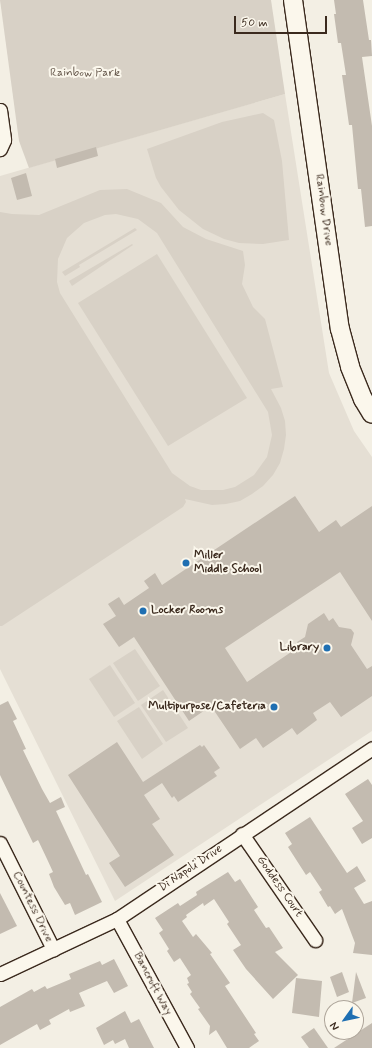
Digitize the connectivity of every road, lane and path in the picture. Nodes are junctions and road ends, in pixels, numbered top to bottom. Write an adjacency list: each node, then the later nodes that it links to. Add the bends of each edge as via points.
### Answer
1 (293, 0): 4 (street, Rainbow Drive, via 340,329 350,367)
2 (0, 110): 3 (street, via 4,140)
3 (0, 149)
4 (372, 414)
5 (372, 748): 6 (street, Di Napoli Drive)
6 (242, 834): 8 (street, Di Napoli Drive); 9 (street, Goddess Court)
7 (0, 843): 10 (street, Countess Drive)
8 (117, 919): 10 (street, Di Napoli Drive); 12 (street, Bancroft Way)
9 (315, 940)
10 (53, 949): 11 (street, Di Napoli Drive)
11 (0, 974)
12 (187, 1048)

